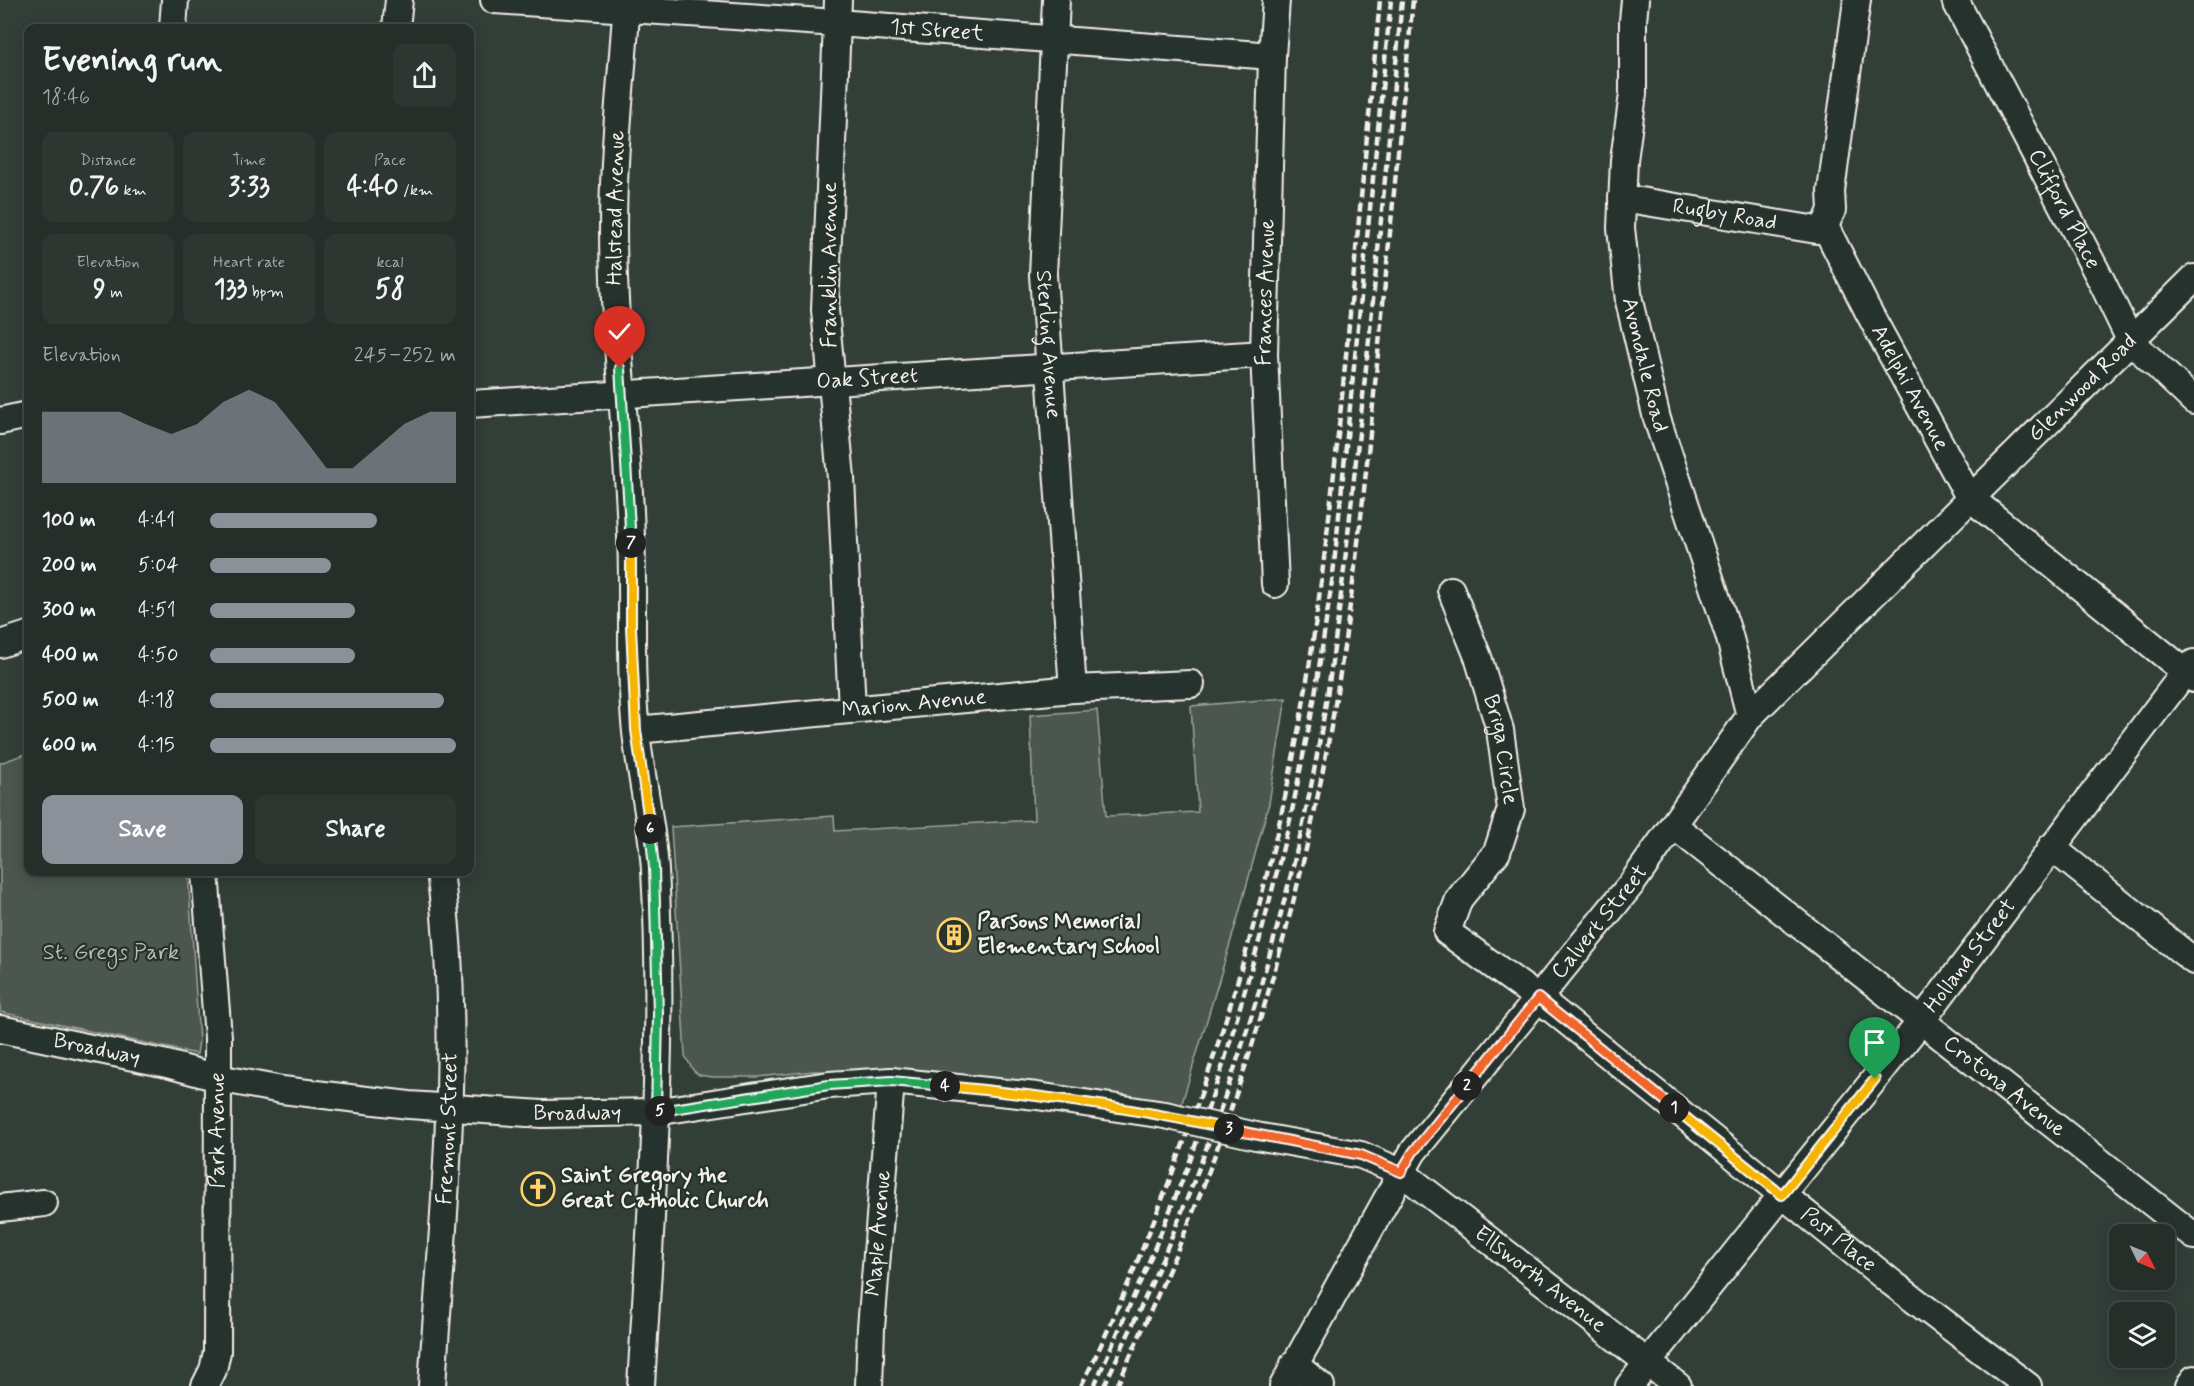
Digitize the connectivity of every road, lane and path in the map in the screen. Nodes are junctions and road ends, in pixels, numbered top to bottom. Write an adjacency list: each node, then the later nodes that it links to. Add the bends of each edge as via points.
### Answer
1 (175, 0): 11 (street)
2 (399, 0): 12 (street)
3 (494, 0): 9 (street, 1st Street)
4 (1056, 0): 13 (street, Sterling Avenue)
5 (1276, 0): 14 (street, Frances Avenue)
6 (1635, 0): 15 (street, Avondale Road, via 1632,94)
7 (1857, 0): 16 (street, via 1831,191 1832,210)
8 (1956, 0): 18 (street, Clifford Place)
9 (627, 4): 10 (street, 1st Street); 22 (street, Halstead Avenue, via 613,231)
10 (838, 11): 13 (street, 1st Street); 21 (street, Franklin Avenue, via 825,310)
11 (173, 24)
12 (396, 24)
13 (1053, 39): 14 (street, 1st Street); 20 (street, Sterling Avenue, via 1043,275)
14 (1272, 56): 19 (street, Frances Avenue)
15 (1622, 198): 16 (street, Rugby Road, via 1817,230); 36 (street, Avondale Road, via 1621,228 1629,301 1657,419 1729,635)
16 (1825, 226): 27 (street, Adelphi Avenue)
17 (2194, 278): 18 (street, Glenwood Road)
18 (2130, 340): 23 (street, Clifford Place); 27 (street, Glenwood Road)
19 (1264, 354): 20 (street, Oak Street); 28 (street, Frances Avenue)
20 (1050, 368): 21 (street, Oak Street); 34 (street, Sterling Avenue)
21 (832, 382): 22 (street, Oak Street); 35 (street, Franklin Avenue, via 841,478)
22 (622, 395): 24 (street, Oak Street); 37 (street, Halstead Avenue, via 632,538)
23 (2194, 401)
24 (474, 405)
25 (24, 416): 26 (street)
26 (0, 421)
27 (1969, 497): 32 (street, Adelphi Avenue); 36 (street, Calvert Street)
28 (1275, 584)
29 (1451, 590): 43 (street, Briga Circle, via 1478,657 1500,730 1511,808 1497,852 1459,899 1448,932)
30 (24, 636): 31 (street)
31 (0, 644)
32 (2191, 672): 39 (street, Holland Street)
33 (1191, 684): 34 (street, Marion Avenue)
34 (1073, 689): 35 (street, Marion Avenue)
35 (852, 710): 37 (street, Marion Avenue)
36 (1750, 716): 38 (street, Calvert Street)
37 (636, 730): 49 (street, Halstead Avenue, via 654,868)
38 (1673, 825): 43 (street, Calvert Street, via 1633,882); 44 (street, Crotona Avenue)
39 (2051, 847): 42 (street); 44 (street, Holland Street)
40 (205, 876): 46 (street, Park Avenue)
41 (441, 876): 48 (street, Fremont Street, via 450,1009)
42 (2194, 961)
43 (1538, 998): 50 (street, Calvert Street); 51 (street, Post Place)
44 (1922, 1020): 51 (street, Holland Street); 54 (street, Crotona Avenue)
45 (0, 1029): 46 (street, Broadway)
46 (218, 1078): 48 (street, Broadway, via 282,1090); 58 (street, Park Avenue, via 217,1352)
47 (891, 1081): 49 (street, Broadway, via 829,1085); 50 (street, Broadway, bridge, via 1037,1096 1164,1115 1361,1155); 61 (street, Maple Avenue)
48 (450, 1108): 49 (street, Broadway, via 542,1114); 59 (street, Fremont Street)
49 (656, 1112): 60 (street, Halstead Avenue)
50 (1401, 1172): 55 (street, Ellsworth Avenue); 56 (street, Calvert Street)
51 (1782, 1195): 55 (street, Holland Street); 65 (street, Post Place)
52 (44, 1203): 53 (street)
53 (0, 1208)
54 (2194, 1236)
55 (1648, 1362): 63 (street, Holland Street); 64 (street, Ellsworth Avenue)
56 (1289, 1375): 62 (street)
57 (2194, 1379): 66 (street)
58 (205, 1386)
59 (432, 1386)
60 (641, 1386)
61 (869, 1386)
62 (1322, 1386)
63 (1629, 1386)
64 (1678, 1386)
65 (2028, 1386)
66 (2189, 1386)

